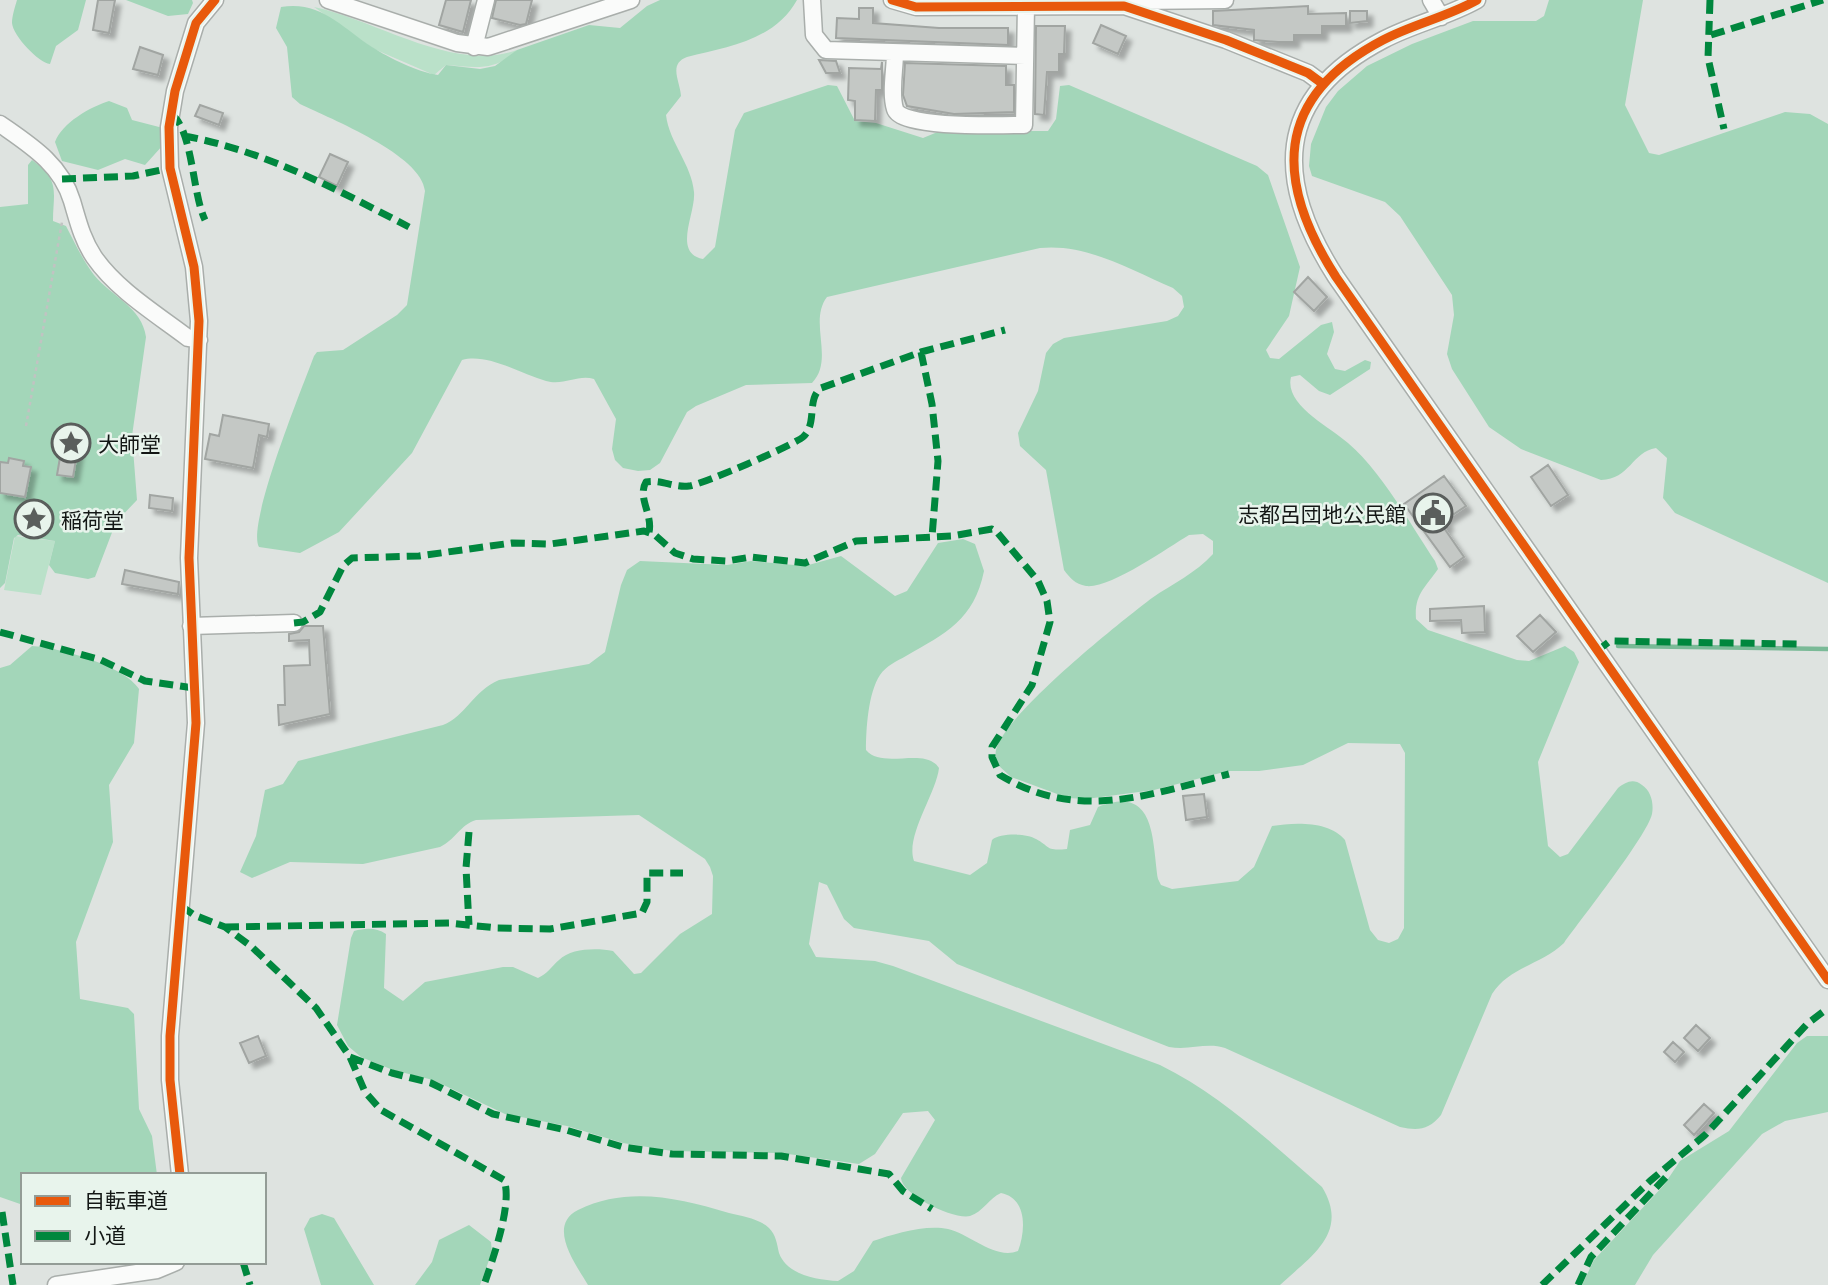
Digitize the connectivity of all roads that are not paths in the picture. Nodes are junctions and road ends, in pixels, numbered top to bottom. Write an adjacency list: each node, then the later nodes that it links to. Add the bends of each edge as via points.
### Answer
1 (215, 0): 20 (street, via 197,23 175,91 169,127 173,182 194,267)
2 (328, 0): 11 (street)
3 (486, 0): 15 (street)
4 (631, 0): 12 (street)
5 (812, 0): 16 (street, via 814,35 825,50)
6 (892, 0): 10 (street, via 916,7)
7 (1225, 0): 13 (street, via 1138,1)
8 (1431, 0): 14 (street)
9 (1477, 0): 14 (street)
10 (1026, 5): 13 (street, via 1106,4); 17 (street)
11 (369, 7): 15 (street)
12 (587, 7): 15 (street, via 503,45)
13 (1135, 9): 18 (street, via 1226,40)
14 (1441, 17): 18 (street, via 1371,47)
15 (474, 47)
16 (895, 53): 17 (street); 17 (street, via 896,112 933,124 1024,125)
17 (1025, 56)
18 (1323, 84): 23 (street, via 1302,119 1293,164 1300,209 1322,255)
19 (0, 124): 20 (street, via 33,146 57,170 83,237 104,270 188,338)
20 (199, 340): 22 (street, via 189,558)
21 (294, 623): 22 (street)
22 (191, 626): 24 (street, via 196,723 169,1047)
23 (1828, 980)
24 (180, 1173)
25 (171, 1264): 26 (street)
26 (56, 1285)

